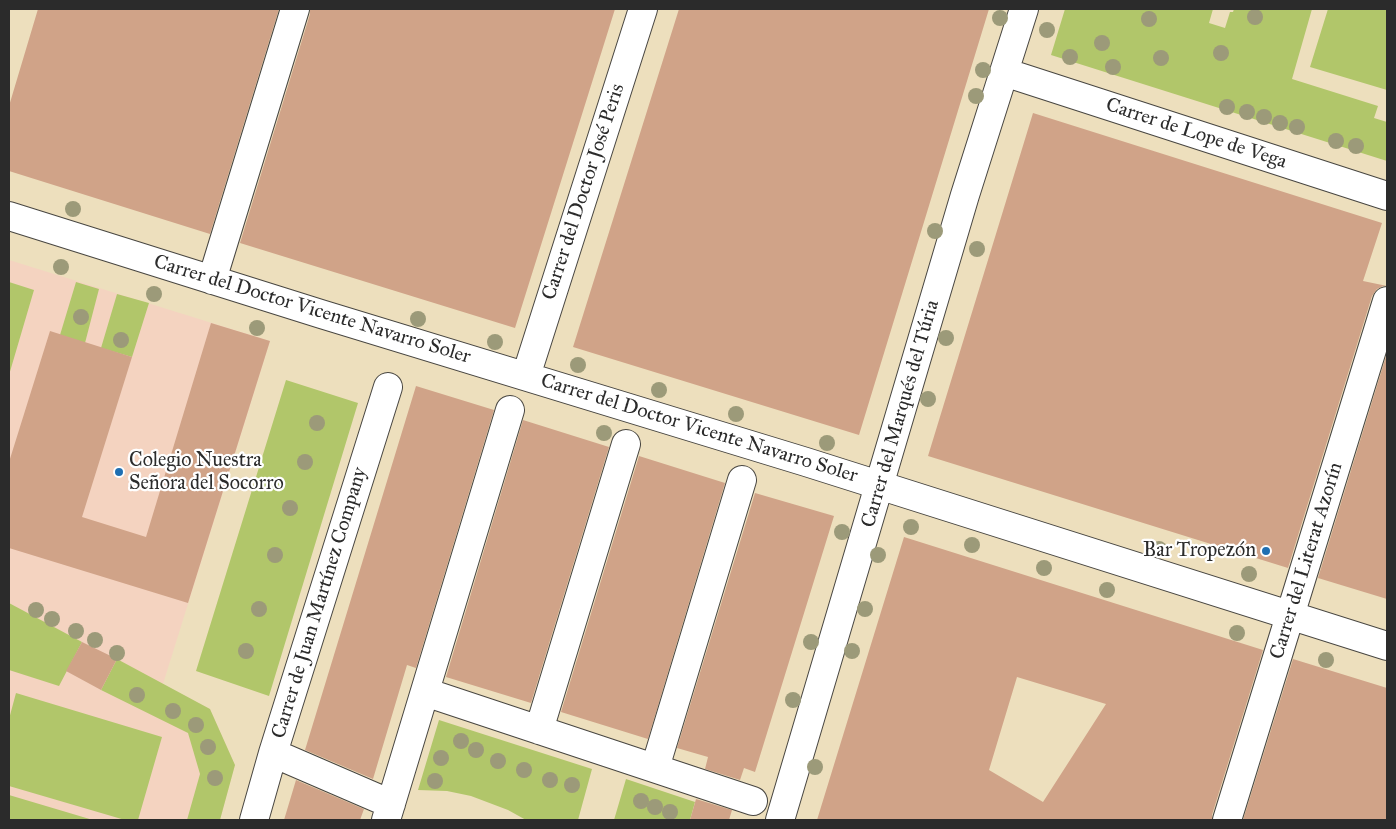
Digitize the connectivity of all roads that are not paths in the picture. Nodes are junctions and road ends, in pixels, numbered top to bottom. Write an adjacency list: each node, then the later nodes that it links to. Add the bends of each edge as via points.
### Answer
1 (295, 9): 7 (street)
2 (643, 9): 9 (street, Carrer del Doctor José Peris)
3 (1024, 9): 4 (street, Carrer del Marqués del Túria)
4 (1004, 72): 5 (street, Carrer de Lope de Vega); 14 (street, Carrer del Marqués del Túria)
5 (1387, 196)
6 (9, 216): 7 (street, Carrer del Doctor Vicente Navarro Soler)
7 (212, 280): 9 (street, Carrer del Doctor Vicente Navarro Soler)
8 (1387, 301): 15 (street, Carrer del Literat Azorín)
9 (526, 376): 14 (street, Carrer del Doctor Vicente Navarro Soler)
10 (388, 387): 19 (street, Carrer de Juan Martínez Company)
11 (510, 410): 17 (street)
12 (626, 444): 18 (street)
13 (742, 480): 20 (street)
14 (879, 485): 15 (street, Carrer del Doctor Vicente Navarro Soler); 24 (street, Carrer del Marqués del Túria)
15 (1289, 616): 16 (street, Carrer del Doctor Vicente Navarro Soler); 25 (street, Carrer del Literat Azorín)
16 (1387, 646)
17 (425, 692): 18 (street); 22 (street)
18 (540, 730): 20 (street)
19 (274, 753): 22 (street); 23 (street, Carrer de Juan Martínez Company)
20 (655, 768): 21 (street)
21 (753, 801)
22 (388, 812)
23 (254, 820)
24 (780, 820)
25 (1227, 820)

